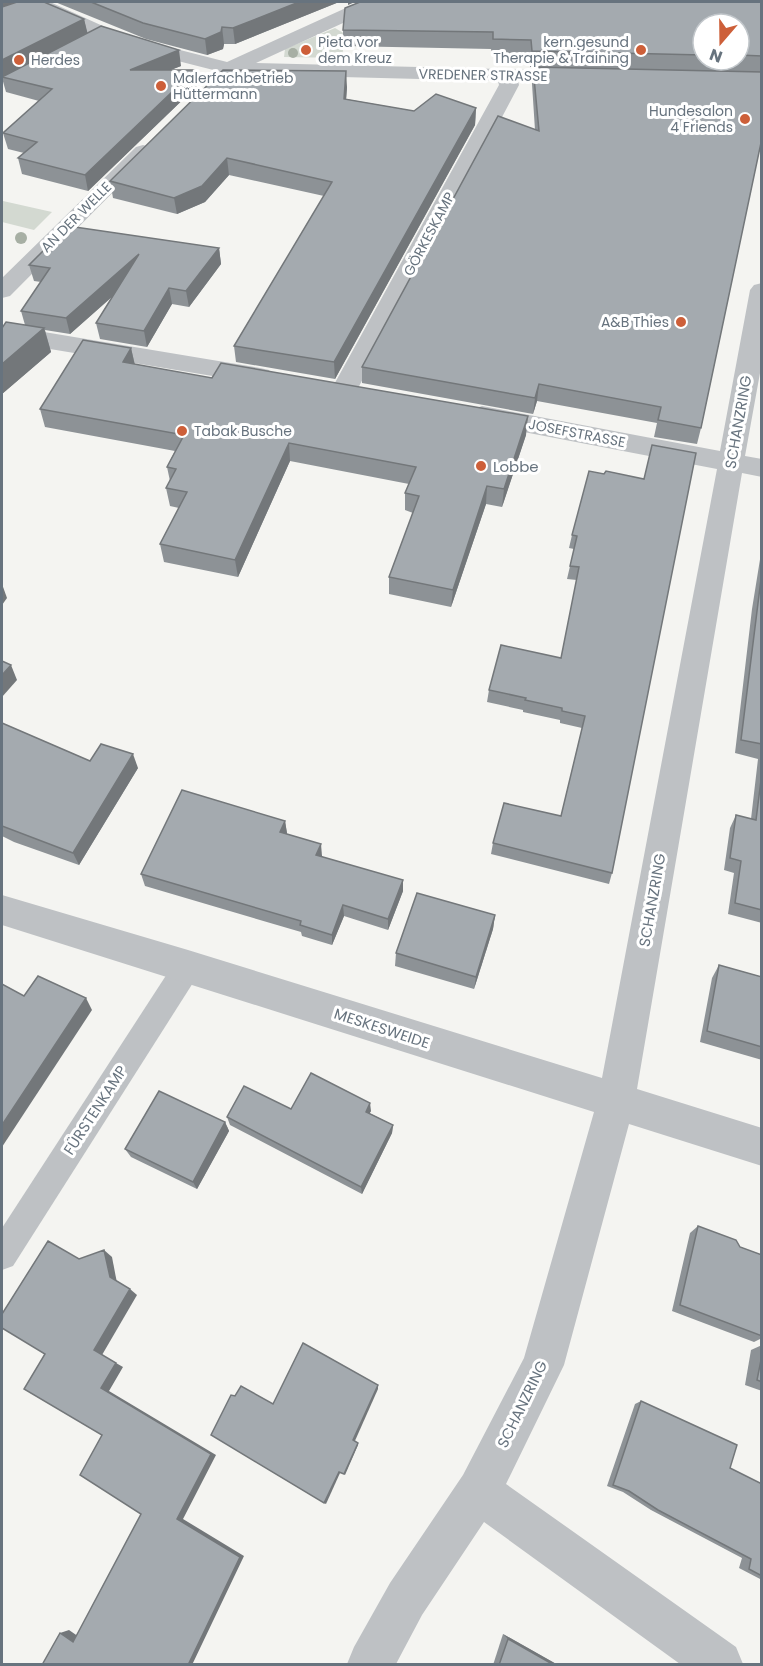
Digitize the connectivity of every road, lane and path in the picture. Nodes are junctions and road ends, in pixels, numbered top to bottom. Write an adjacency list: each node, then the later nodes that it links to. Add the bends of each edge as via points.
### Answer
1 (373, 2): 3 (street)
2 (32, 5): 3 (street, VREDENER STRASSE, via 97,37)
3 (229, 68): 4 (street, VREDENER STRASSE); 6 (street)
4 (506, 76): 5 (street, VREDENER STRASSE); 12 (street, GÖRKESKAMP, via 509,85)
5 (599, 78)
6 (208, 87)
7 (159, 135): 8 (street, AN DER WELLE)
8 (2, 291)
9 (762, 291): 14 (street, SCHANZRING)
10 (2, 333): 11 (street)
11 (285, 381)
12 (344, 390)
13 (455, 410): 14 (street, JOSEFSTRASSE)
14 (731, 463): 15 (street, JOSEFSTRASSE); 18 (street, SCHANZRING)
15 (762, 468)
16 (2, 910): 17 (street, MESKESWEIDE)
17 (188, 966): 18 (street, MESKESWEIDE); 20 (lane, FÜRSTENKAMP)
18 (616, 1103): 19 (street, MESKESWEIDE); 21 (street, SCHANZRING, via 543,1365)
19 (762, 1148)
20 (2, 1255)
21 (479, 1491): 22 (street, SCHANZRING, via 406,1599); 23 (street)
22 (371, 1665)
23 (719, 1665)

